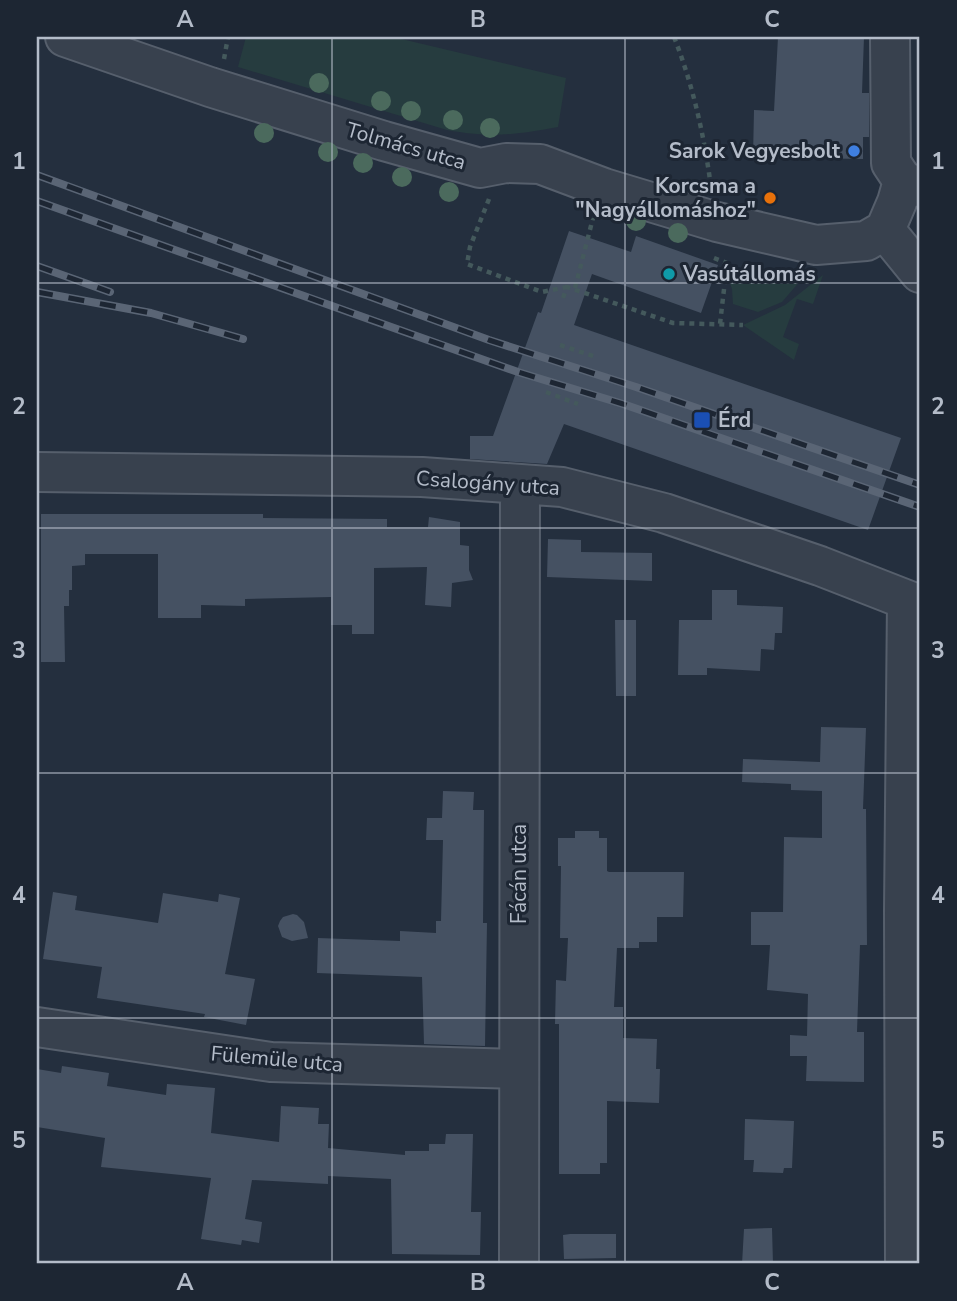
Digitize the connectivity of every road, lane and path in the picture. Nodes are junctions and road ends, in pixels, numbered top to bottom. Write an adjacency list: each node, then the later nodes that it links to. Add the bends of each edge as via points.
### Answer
1 (65, 37): 8 (street, Tolmács utca, via 384,141 480,168 540,163)
2 (228, 37): 5 (path)
3 (674, 37): 8 (path, via 688,72 705,142)
4 (890, 37): 6 (street, via 891,163)
5 (224, 60)
6 (912, 184): 9 (street)
7 (489, 198): 12 (path, via 467,264 542,292)
8 (717, 222): 9 (street, Tolmács utca, via 816,245 866,241)
9 (885, 230): 11 (street)
10 (587, 245): 13 (path)
11 (920, 273)
12 (567, 287): 14 (path); 15 (path, via 673,323)
13 (575, 288)
14 (563, 298)
15 (743, 325)
16 (560, 345): 17 (path)
17 (596, 357)
18 (547, 392): 19 (path)
19 (578, 404)
20 (37, 472): 21 (street, Csalogány utca, via 422,477)
21 (520, 484): 22 (street, Csalogány utca, via 562,487 664,513); 24 (street, Fácán utca)
22 (914, 602): 26 (street, via 904,911)
23 (37, 1027): 24 (street, Fülemüle utca, via 271,1062)
24 (518, 1069): 25 (street, Fácán utca)
25 (519, 1264)
26 (905, 1264)

